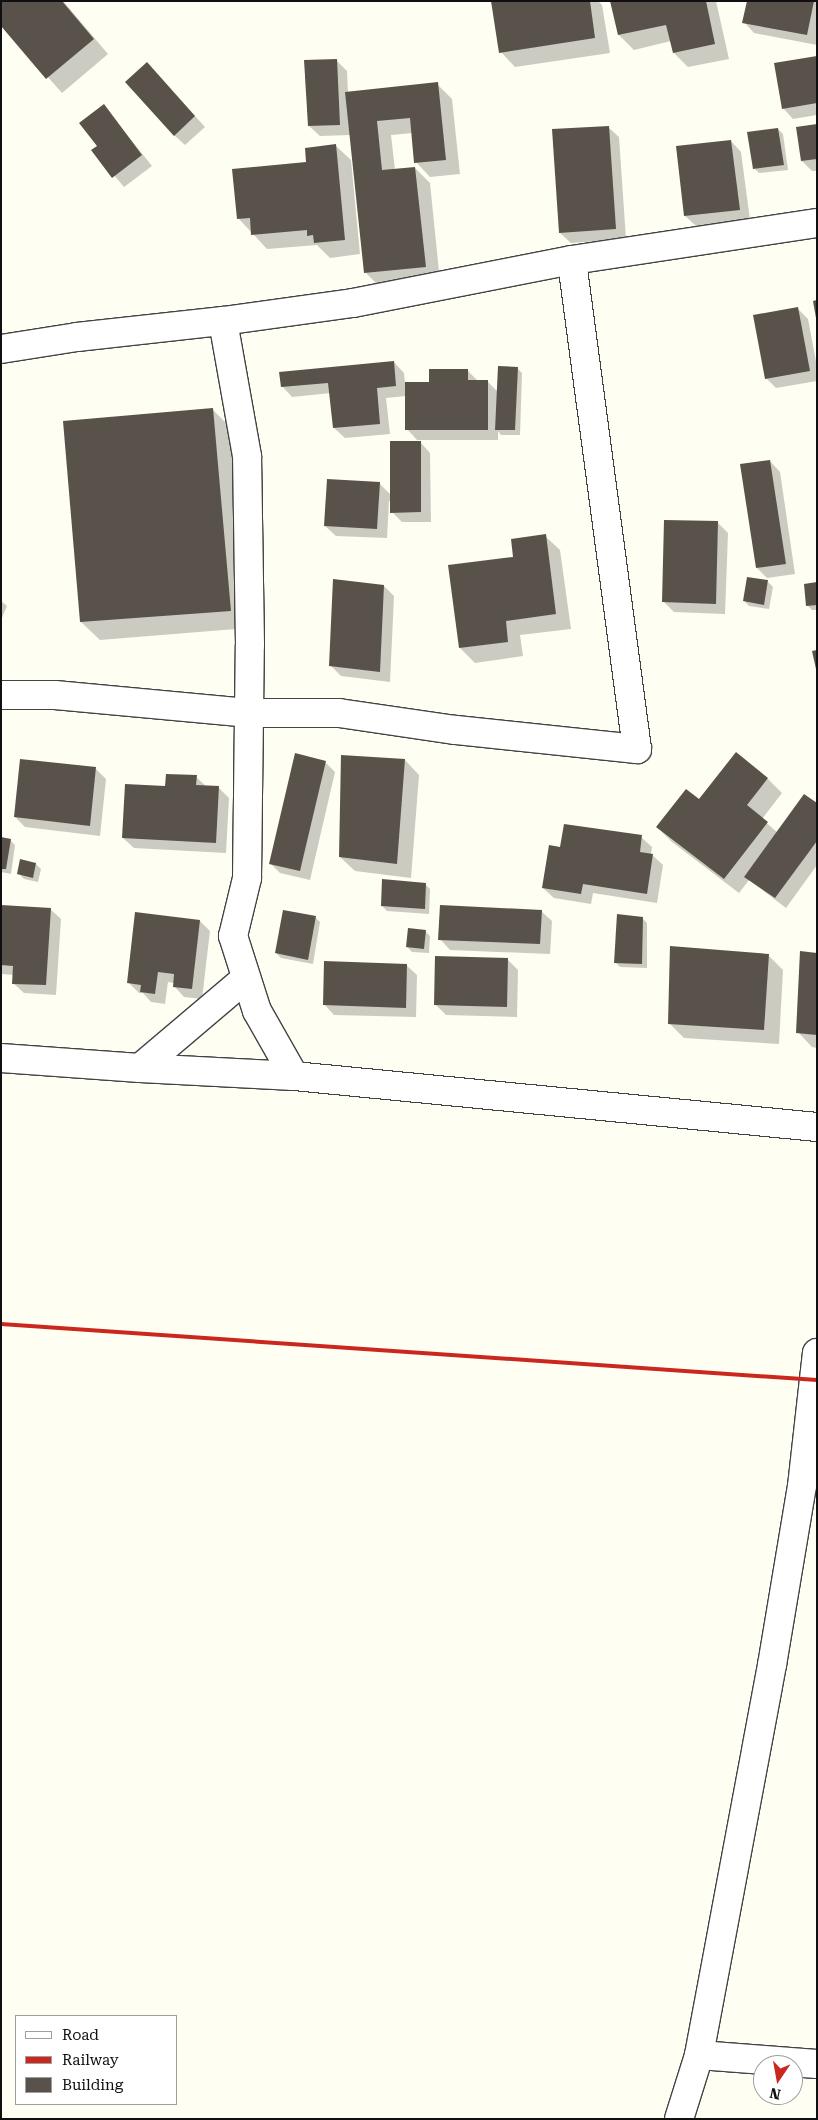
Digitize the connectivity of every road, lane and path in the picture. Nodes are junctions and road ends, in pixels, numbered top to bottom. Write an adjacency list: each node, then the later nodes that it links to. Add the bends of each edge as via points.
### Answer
1 (817, 223): 2 (street)
2 (572, 260): 3 (street, via 353,303); 6 (street, via 637,749 456,730 339,713)
3 (223, 321): 4 (street); 6 (street, via 247,456)
4 (1, 349)
5 (1, 695): 6 (street, via 55,695)
6 (250, 713): 7 (street, via 247,878 233,936)
7 (246, 978): 9 (street); 10 (street, via 257,1011)
8 (1, 1058): 9 (street)
9 (140, 1068): 10 (street)
10 (294, 1076): 11 (street)
11 (817, 1127): 12 (street)
12 (817, 1140)
13 (817, 1353): 14 (street, via 802,1486 774,1656)
14 (699, 2055): 15 (street); 16 (street)
15 (817, 2064)
16 (679, 2119)

